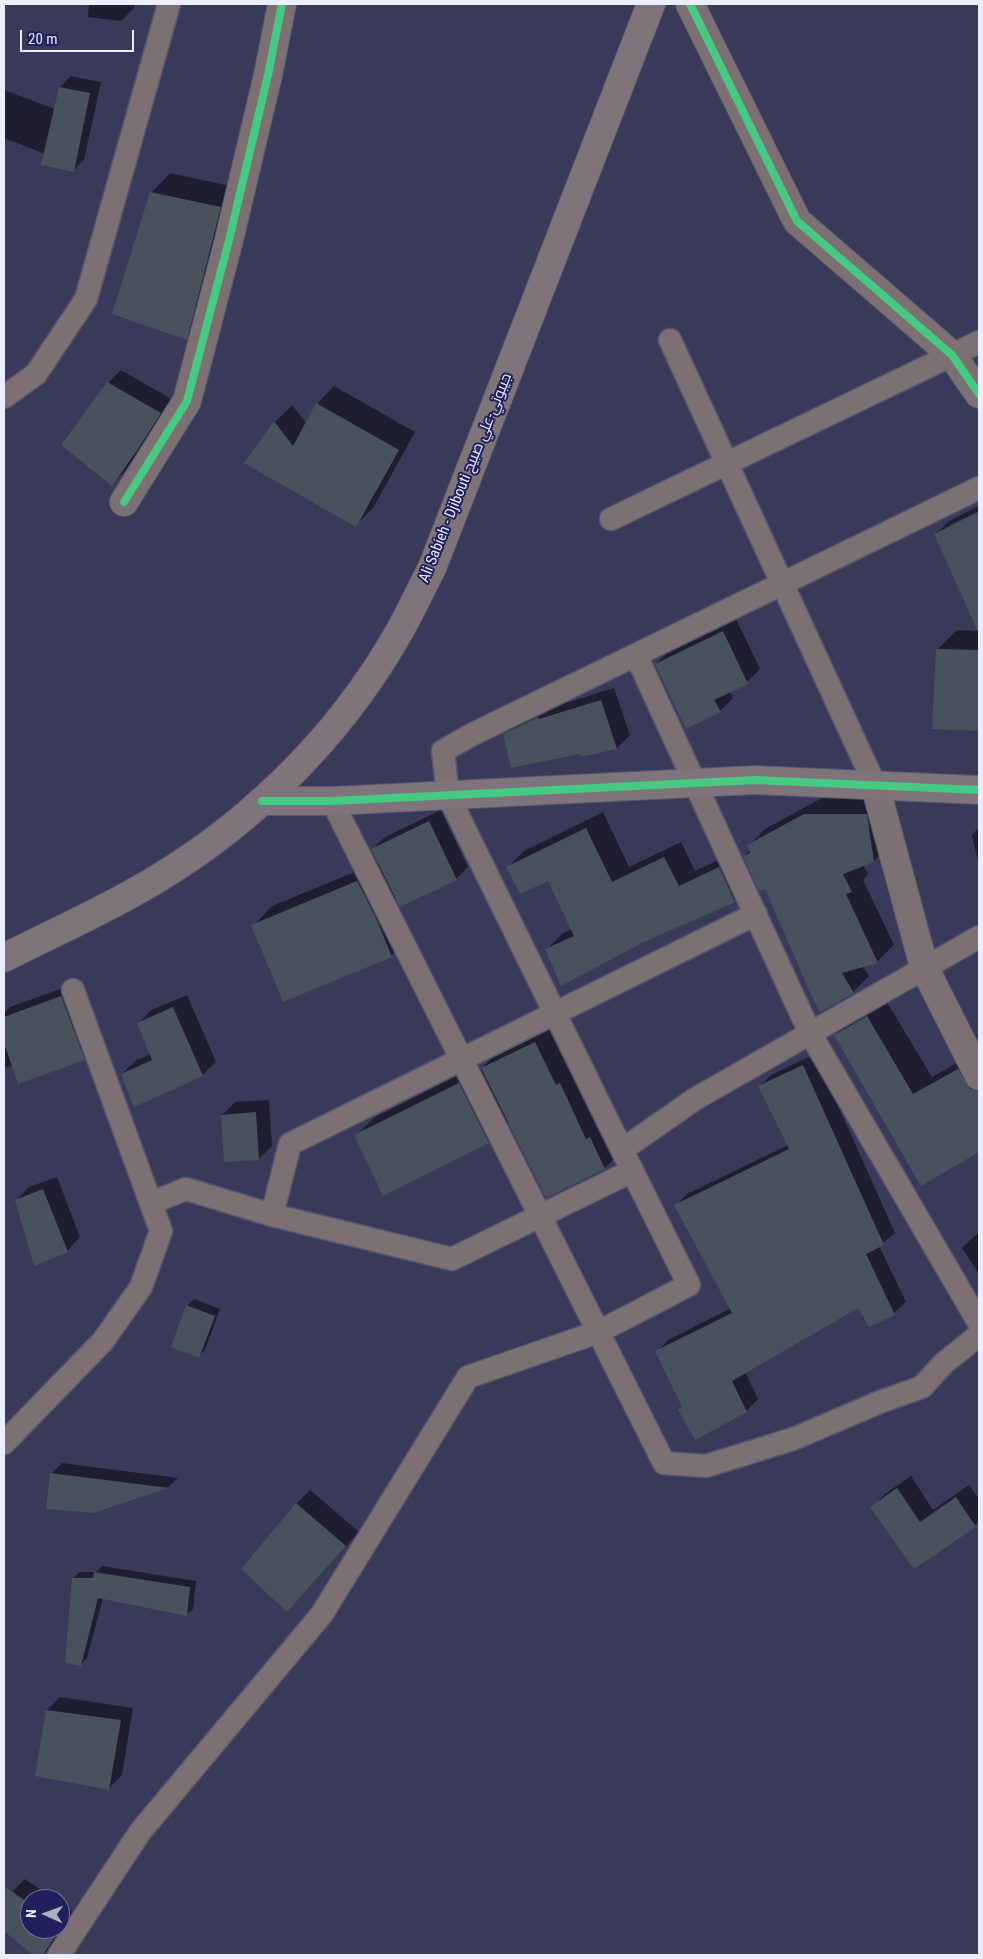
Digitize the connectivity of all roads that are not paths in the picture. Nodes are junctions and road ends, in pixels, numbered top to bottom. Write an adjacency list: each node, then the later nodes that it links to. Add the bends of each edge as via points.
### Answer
1 (169, 4): 9 (lane, via 86,299 36,374)
2 (282, 4): 12 (street, via 229,240 187,401)
3 (651, 4): 20 (main road, Ali Sabieh - Djibouti جيبوتي-علي صبيح, via 432,568 399,632 359,693 314,750)
4 (690, 4): 7 (street, via 797,221)
5 (670, 340): 10 (lane)
6 (979, 342): 7 (lane)
7 (952, 355): 8 (street); 10 (lane)
8 (979, 394)
9 (4, 397)
10 (727, 463): 13 (lane); 14 (lane)
11 (979, 488): 14 (lane)
12 (124, 502)
13 (611, 518)
14 (782, 583): 15 (lane); 17 (lane)
15 (636, 655): 16 (lane); 19 (lane, via 442,751)
16 (695, 783): 17 (main road, via 755,780); 19 (main road); 22 (lane)
17 (875, 785): 18 (main road); 25 (street)
18 (979, 790)
19 (448, 796): 21 (main road); 27 (lane)
20 (262, 801): 21 (main road); 24 (main road, Ali Sabieh - Djibouti جيبوتي-علي صبيح, via 198,852 130,895)
21 (332, 801): 29 (lane)
22 (756, 914): 27 (lane); 28 (lane)
23 (979, 937): 25 (lane)
24 (4, 958)
25 (924, 967): 28 (lane); 30 (street)
26 (73, 990): 33 (lane)
27 (555, 1013): 29 (lane); 31 (lane)
28 (810, 1033): 31 (lane, via 695,1099); 36 (lane)
29 (461, 1059): 34 (lane, via 290,1144); 35 (lane)
30 (979, 1076)
31 (622, 1150): 32 (lane)
32 (632, 1170): 35 (lane); 37 (lane, via 689,1285)
33 (151, 1203): 34 (lane, via 186,1189); 39 (lane, via 162,1231 141,1287 103,1341)
34 (272, 1216): 35 (lane, via 452,1260)
35 (540, 1216): 37 (lane)
36 (979, 1323)
37 (598, 1332): 38 (lane, via 664,1463 706,1466 793,1439 922,1387 944,1363); 40 (lane, via 468,1377 322,1614 140,1832)
38 (979, 1335)
39 (4, 1443)
40 (59, 1955)

